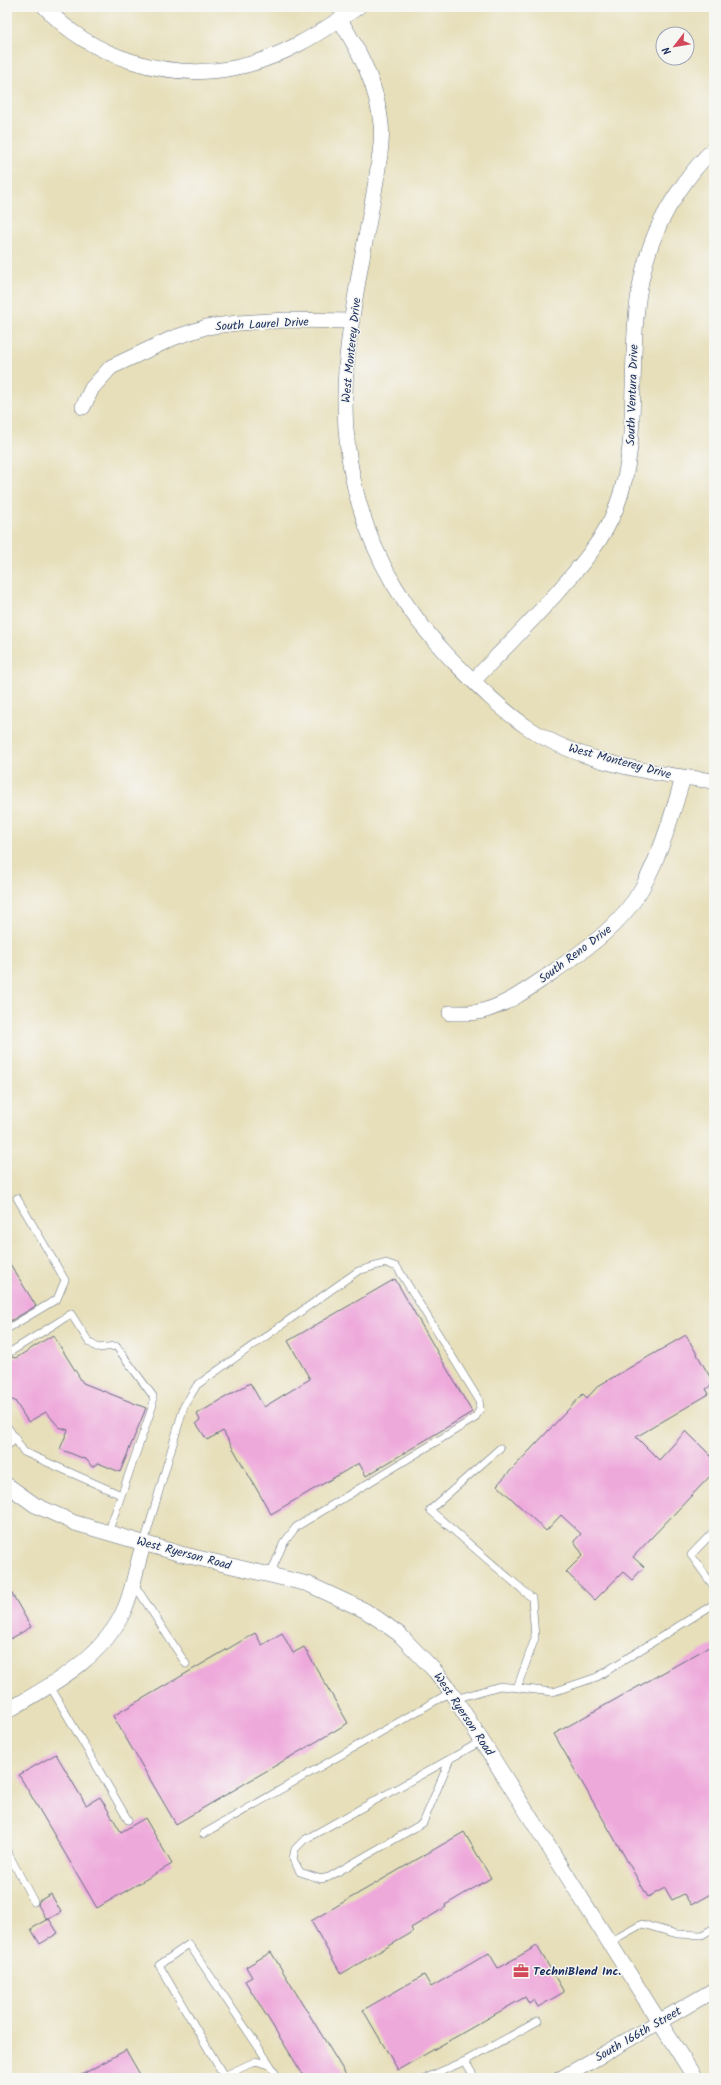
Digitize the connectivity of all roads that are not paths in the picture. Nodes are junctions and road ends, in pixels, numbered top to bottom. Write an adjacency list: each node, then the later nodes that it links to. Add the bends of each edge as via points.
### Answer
1 (45, 7): 3 (street, via 79,36 112,54 156,67 192,71 234,68 261,60 316,36)
2 (358, 7): 3 (street)
3 (340, 20): 5 (street, West Monterey Drive, via 359,50 371,76 382,125 375,190)
4 (714, 149): 7 (street, South Ventura Drive, via 669,205 650,242 636,313 630,455 616,508 604,534 586,560)
5 (352, 321): 6 (street, South Laurel Drive, via 286,320 206,327 173,338 111,367 95,384); 7 (street, West Monterey Drive, via 345,394 346,423 352,476 362,515 376,551 397,591 441,648)
6 (83, 407)
7 (473, 681): 8 (street, West Monterey Drive, via 527,727 563,747 604,760)
8 (683, 778): 9 (street, West Monterey Drive); 10 (street, South Reno Drive, via 654,866 627,911 575,956 513,999 485,1011)
9 (714, 781)
10 (450, 1013)
11 (17, 1198): 12 (lane, via 65,1280 57,1299)
12 (7, 1329)
13 (7, 1354): 19 (lane, via 71,1314 89,1342 98,1348 116,1346 153,1396 153,1405)
14 (7, 1426): 15 (lane)
15 (16, 1439): 16 (lane); 19 (lane, via 24,1452)
16 (7, 1446)
17 (500, 1448): 29 (lane, via 430,1510 532,1598 535,1638)
18 (7, 1485): 21 (street, West Ryerson Road, via 44,1510)
19 (121, 1495): 21 (lane)
20 (714, 1531): 25 (lane, via 690,1555)
21 (108, 1533): 22 (street, West Ryerson Road)
22 (144, 1543): 23 (street, West Ryerson Road); 23 (lane, via 184,1406 197,1385 358,1271 386,1263 397,1267 479,1400 480,1409 475,1418 296,1527 283,1544); 24 (street)
23 (270, 1575): 30 (street, West Ryerson Road, via 308,1584 378,1619 435,1670)
24 (134, 1584): 27 (lane); 28 (street, via 124,1610 103,1641 81,1663)
25 (714, 1587)
26 (714, 1604): 29 (lane, via 598,1677 553,1692)
27 (186, 1664)
28 (50, 1686): 31 (street); 34 (lane)
29 (517, 1688): 30 (lane, via 500,1686)
30 (453, 1695): 32 (street, West Ryerson Road); 35 (lane)
31 (7, 1711)
32 (483, 1741): 33 (lane); 39 (street, West Ryerson Road)
33 (450, 1759): 33 (lane, via 304,1840 295,1849 293,1859 300,1872 321,1879 329,1877 423,1823)
34 (128, 1820)
35 (203, 1834)
36 (7, 1850): 37 (lane)
37 (34, 1902)
38 (714, 1928): 39 (lane, via 702,1935 677,1934 642,1924)
39 (610, 1942): 42 (street, West Ryerson Road)
40 (714, 1990): 42 (street, South 166th Street)
41 (538, 2021): 43 (lane)
42 (660, 2021): 48 (street, South 166th Street); 49 (street, West Ryerson Road)
43 (465, 2061): 46 (lane); 47 (lane)
44 (271, 2066): 44 (lane, via 256,2061 224,2076 158,1965 189,1944); 45 (lane)
45 (278, 2078)
46 (426, 2078)
47 (475, 2078)
48 (562, 2078)
49 (695, 2078)

